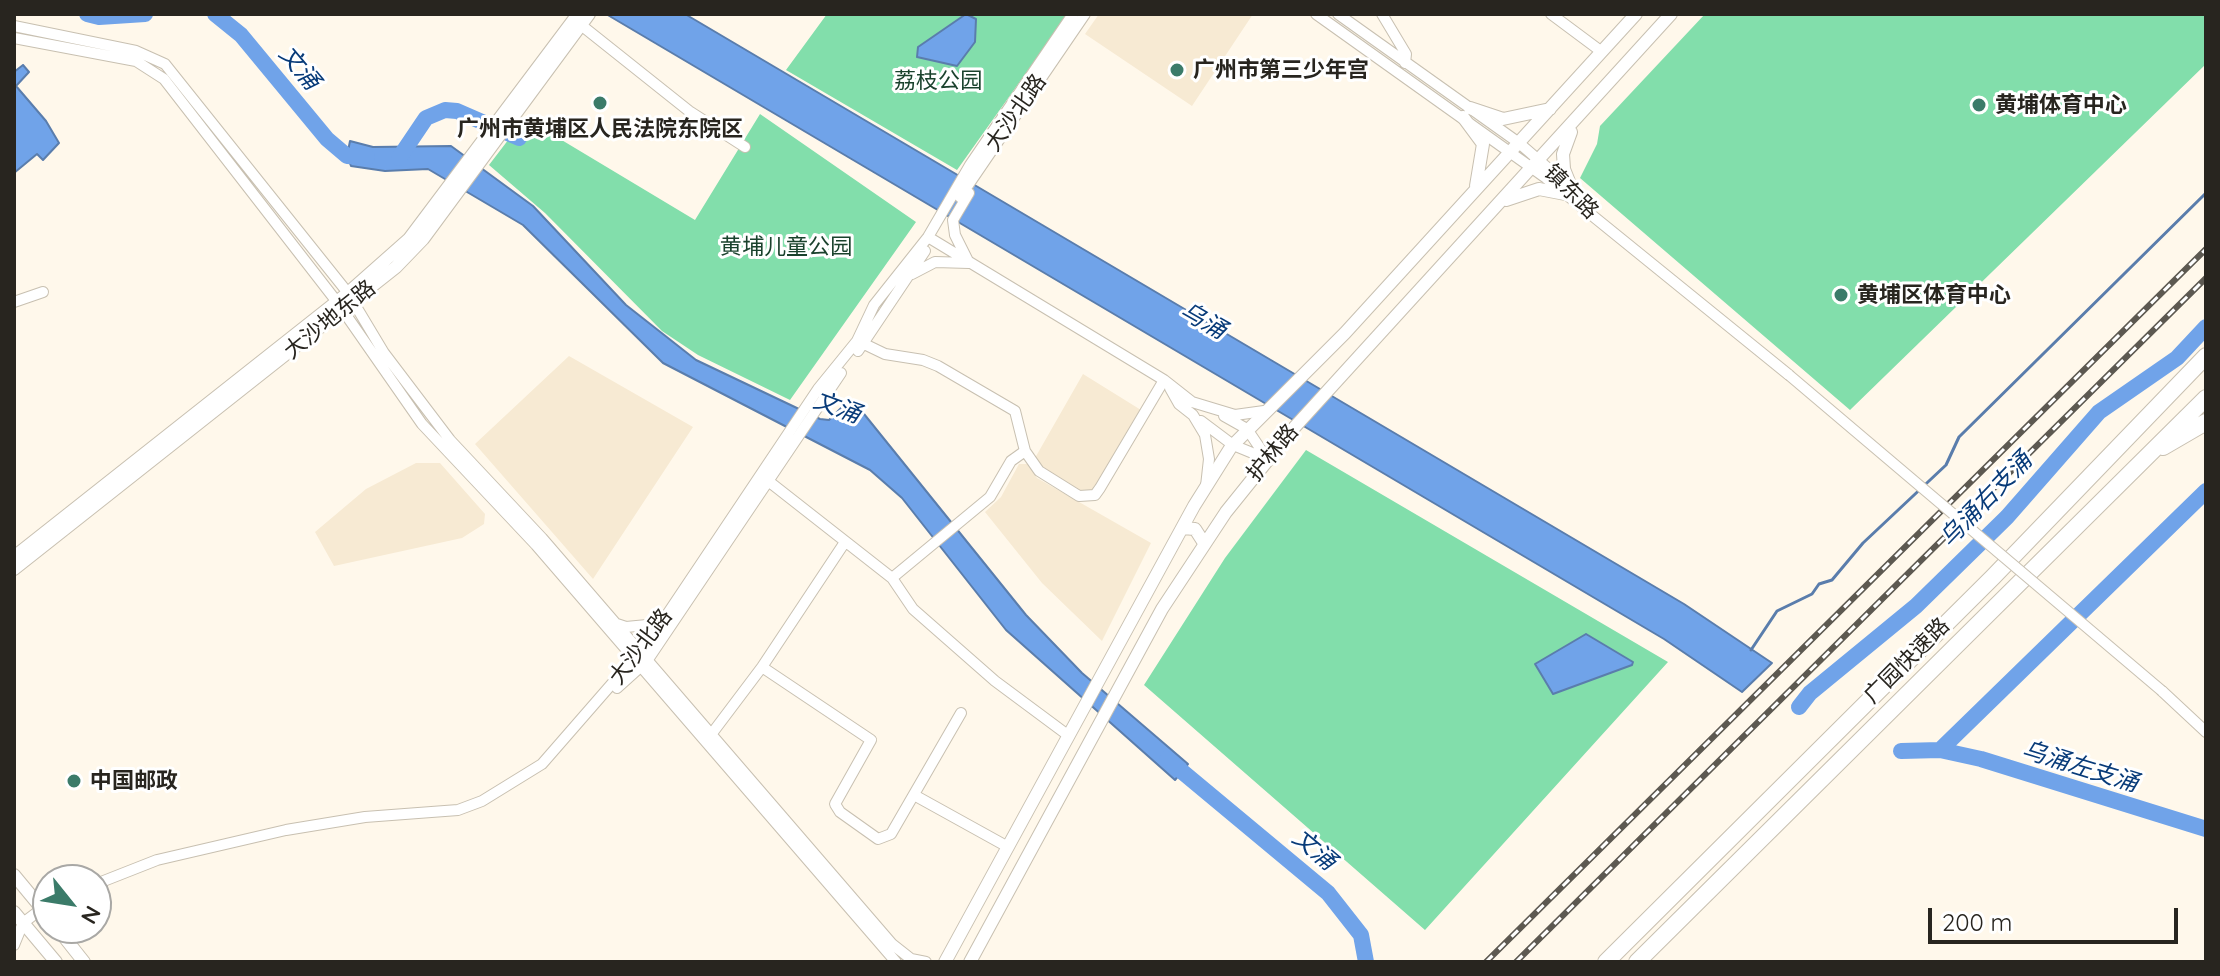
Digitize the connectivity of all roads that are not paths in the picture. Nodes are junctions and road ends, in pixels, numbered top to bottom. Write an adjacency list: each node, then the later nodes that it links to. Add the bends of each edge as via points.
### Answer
1 (589, 14): 10 (main road, 大沙地东路)
2 (1073, 14): 27 (street, 大沙北路, via 970,165)
3 (1085, 14): 27 (street, 大沙北路)
4 (1316, 14): 18 (street, 镇东路)
5 (1338, 14): 14 (street, 镇东路)
6 (1382, 14): 14 (street, via 1406,54)
7 (1551, 14): 13 (street)
8 (1636, 14): 13 (main road, 护林路)
9 (1671, 14): 16 (main road, 护林路)
10 (580, 20): 20 (street, via 689,111); 33 (main road, 大沙地东路, via 410,253)
11 (14, 26): 33 (street, via 136,51 165,64)
12 (14, 38): 35 (street, via 136,61 158,72)
13 (1602, 52): 15 (main road, 护林路)
14 (1405, 63): 18 (street, 镇东路)
15 (1570, 87): 16 (main road); 17 (main road, 护林路)
16 (1589, 104): 19 (main road, 护林路)
17 (1550, 109): 18 (main road, via 1503,119); 21 (main road, 护林路)
18 (1467, 113): 21 (street, 镇东路); 23 (main road, via 1483,144)
19 (1580, 115): 22 (main road, 护林路); 24 (main road, via 1563,154)
20 (745, 147)
21 (1515, 147): 22 (street, 镇东路); 23 (main road, 护林路)
22 (1535, 163): 24 (street, 镇东路); 25 (main road, 护林路)
23 (1474, 191): 26 (main road, 护林路)
24 (1569, 192): 25 (main road, via 1527,190); 65 (street, 镇东路, bridge)
25 (1497, 206): 28 (main road, 护林路)
26 (1452, 215): 28 (main road); 42 (main road, 护林路, via 1345,333)
27 (945, 222): 29 (street, 大沙北路); 30 (street)
28 (1472, 233): 51 (main road, 护林路)
29 (931, 238): 30 (street); 31 (street, 大沙北路); 36 (street, 大沙北路, via 874,305)
30 (969, 263): 31 (street, via 935,262); 39 (street)
31 (907, 278): 36 (street, 大沙北路)
32 (43, 292): 34 (street)
33 (351, 298): 35 (main road, 大沙地东路); 61 (street, via 432,419)
34 (14, 302)
35 (340, 307): 57 (main road, 大沙地东路); 58 (main road, 大沙地东路); 62 (street, via 422,424)
36 (860, 343): 48 (street, via 938,366 1015,411); 49 (street, 大沙北路); 49 (street, 大沙北路, via 818,389)
37 (2206, 356): 47 (highway, 广园快速路)
38 (2206, 373): 47 (highway)
39 (1164, 380): 41 (street, via 1192,402); 43 (street); 48 (street, via 1095,495 1079,496 1050,480)
40 (2206, 398): 50 (highway, 广园快速路)
41 (1211, 408): 42 (street, via 1235,415); 45 (street)
42 (1264, 411): 45 (main road, 护林路)
43 (1193, 415): 46 (street); 53 (street, via 1208,448)
44 (2206, 422): 50 (highway)
45 (1247, 429): 46 (main road, 护林路); 51 (street)
46 (1233, 445): 51 (street); 53 (main road, 护林路)
47 (2116, 449): 84 (highway, 广园快速路)
48 (1025, 451): 59 (street, via 1011,461 990,497)
49 (780, 452): 52 (street, 大沙北路); 60 (street, 大沙北路)
50 (2150, 453): 85 (highway, 广园快速路)
51 (1267, 459): 56 (main road, 护林路)
52 (767, 480): 55 (street); 62 (street, 大沙北路)
53 (1206, 486): 54 (main road, 护林路)
54 (1182, 528): 56 (main road, via 1195,529); 66 (main road, 护林路)
55 (845, 542): 59 (street); 63 (street)
56 (1204, 543): 83 (main road, 护林路, via 1121,683)
57 (14, 557)
58 (14, 569)
59 (892, 578): 66 (street, via 913,609 995,681)
60 (667, 614): 61 (street, via 647,625); 62 (street, 大沙北路)
61 (613, 622): 62 (street)
62 (641, 661): 67 (street); 71 (street, 大沙北路, via 542,764 482,801 458,810 286,830 157,860)
63 (762, 667): 67 (street); 68 (street, via 871,740 837,797 840,812 873,837 884,838)
64 (961, 713): 68 (street)
65 (2206, 732)
66 (1069, 736): 69 (main road, 护林路)
67 (708, 740): 81 (street); 82 (street, via 892,944 911,959)
68 (914, 795): 69 (street)
69 (1008, 847): 78 (main road, 护林路)
70 (14, 875): 72 (main road)
71 (112, 878)
72 (32, 895)
73 (14, 912): 75 (main road)
74 (32, 918): 75 (street)
75 (23, 923): 77 (street); 79 (main road)
76 (70, 944): 80 (main road)
77 (14, 945)
78 (947, 959): 82 (street)
79 (56, 962)
80 (84, 962)
81 (896, 962)
82 (928, 962)
83 (970, 962)
84 (1606, 962)
85 (1637, 962)

